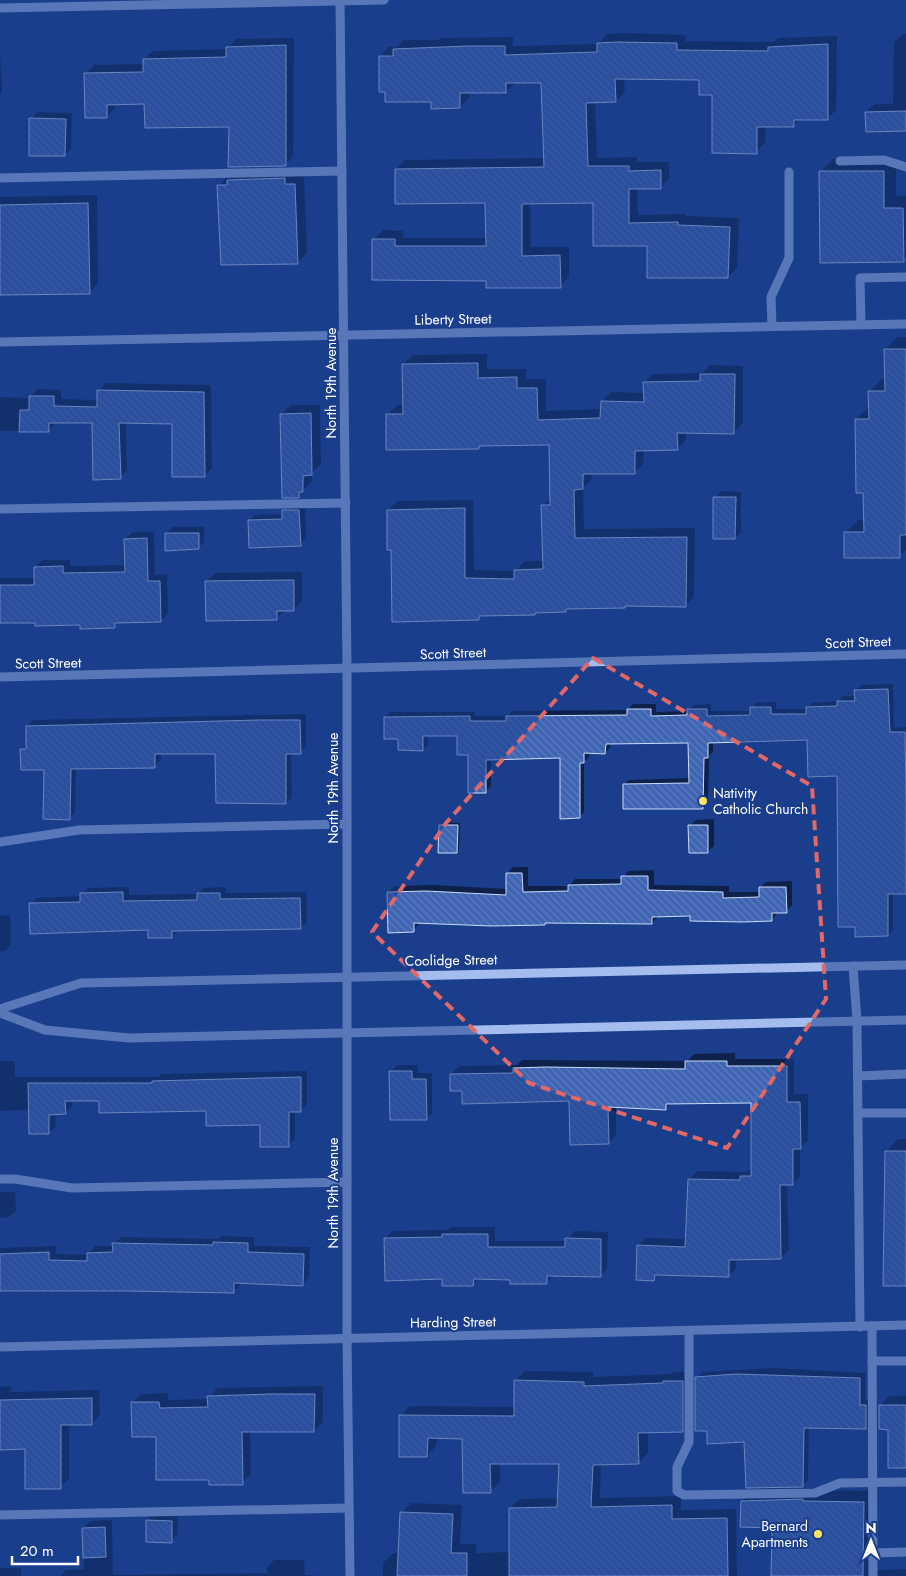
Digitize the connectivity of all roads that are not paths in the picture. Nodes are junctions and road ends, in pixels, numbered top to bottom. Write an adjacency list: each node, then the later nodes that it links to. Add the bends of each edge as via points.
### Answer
1 (340, 0): 2 (street); 3 (street); 6 (street, North 19th Avenue)
2 (384, 0)
3 (0, 8)
4 (840, 161): 5 (street, via 884,160)
5 (906, 166)
6 (342, 170): 8 (street); 13 (street, North 19th Avenue)
7 (789, 172): 12 (street, via 789,258 771,298)
8 (0, 178)
9 (906, 277): 10 (street, via 860,278)
10 (861, 324): 11 (street, Liberty Street); 12 (street, Liberty Street)
11 (906, 324)
12 (772, 326): 13 (street, Liberty Street)
13 (344, 334): 14 (street, Liberty Street); 15 (street, North 19th Avenue)
14 (0, 342)
15 (346, 503): 16 (street); 18 (street, North 19th Avenue)
16 (0, 509)
17 (906, 654): 18 (street, Scott Street)
18 (347, 669): 19 (street, Scott Street); 20 (street, North 19th Avenue)
19 (0, 677)
20 (347, 824): 21 (street, via 79,830); 24 (street, North 19th Avenue)
21 (0, 842)
22 (906, 965): 23 (street, Coolidge Street)
23 (853, 966): 24 (street, Coolidge Street); 27 (street)
24 (346, 976): 25 (street, Coolidge Street, via 82,983); 29 (street, North 19th Avenue)
25 (0, 1008)
26 (0, 1012): 29 (street, via 45,1030 129,1038)
27 (857, 1020): 28 (street); 29 (street); 31 (street)
28 (906, 1020)
29 (347, 1031): 35 (street, North 19th Avenue)
30 (906, 1074): 31 (street)
31 (858, 1076): 32 (street)
32 (858, 1113): 33 (street); 37 (street)
33 (906, 1113)
34 (0, 1179): 35 (street, via 72,1188)
35 (347, 1182): 40 (street, North 19th Avenue)
36 (906, 1325): 38 (street, Harding Street)
37 (860, 1327): 38 (street, Harding Street); 39 (street, Harding Street)
38 (872, 1327): 42 (street)
39 (689, 1331): 40 (street, Harding Street); 45 (street, via 689,1442 677,1467 677,1491 684,1496 816,1493 840,1484)
40 (347, 1338): 41 (street, Harding Street); 46 (street, North 19th Avenue)
41 (0, 1347)
42 (872, 1361): 43 (street); 45 (street)
43 (906, 1361)
44 (906, 1482): 45 (street)
45 (873, 1483): 49 (street)
46 (349, 1508): 47 (street); 50 (street, North 19th Avenue)
47 (0, 1515)
48 (906, 1552): 49 (street)
49 (873, 1553): 51 (street)
50 (350, 1576)
51 (873, 1576)

